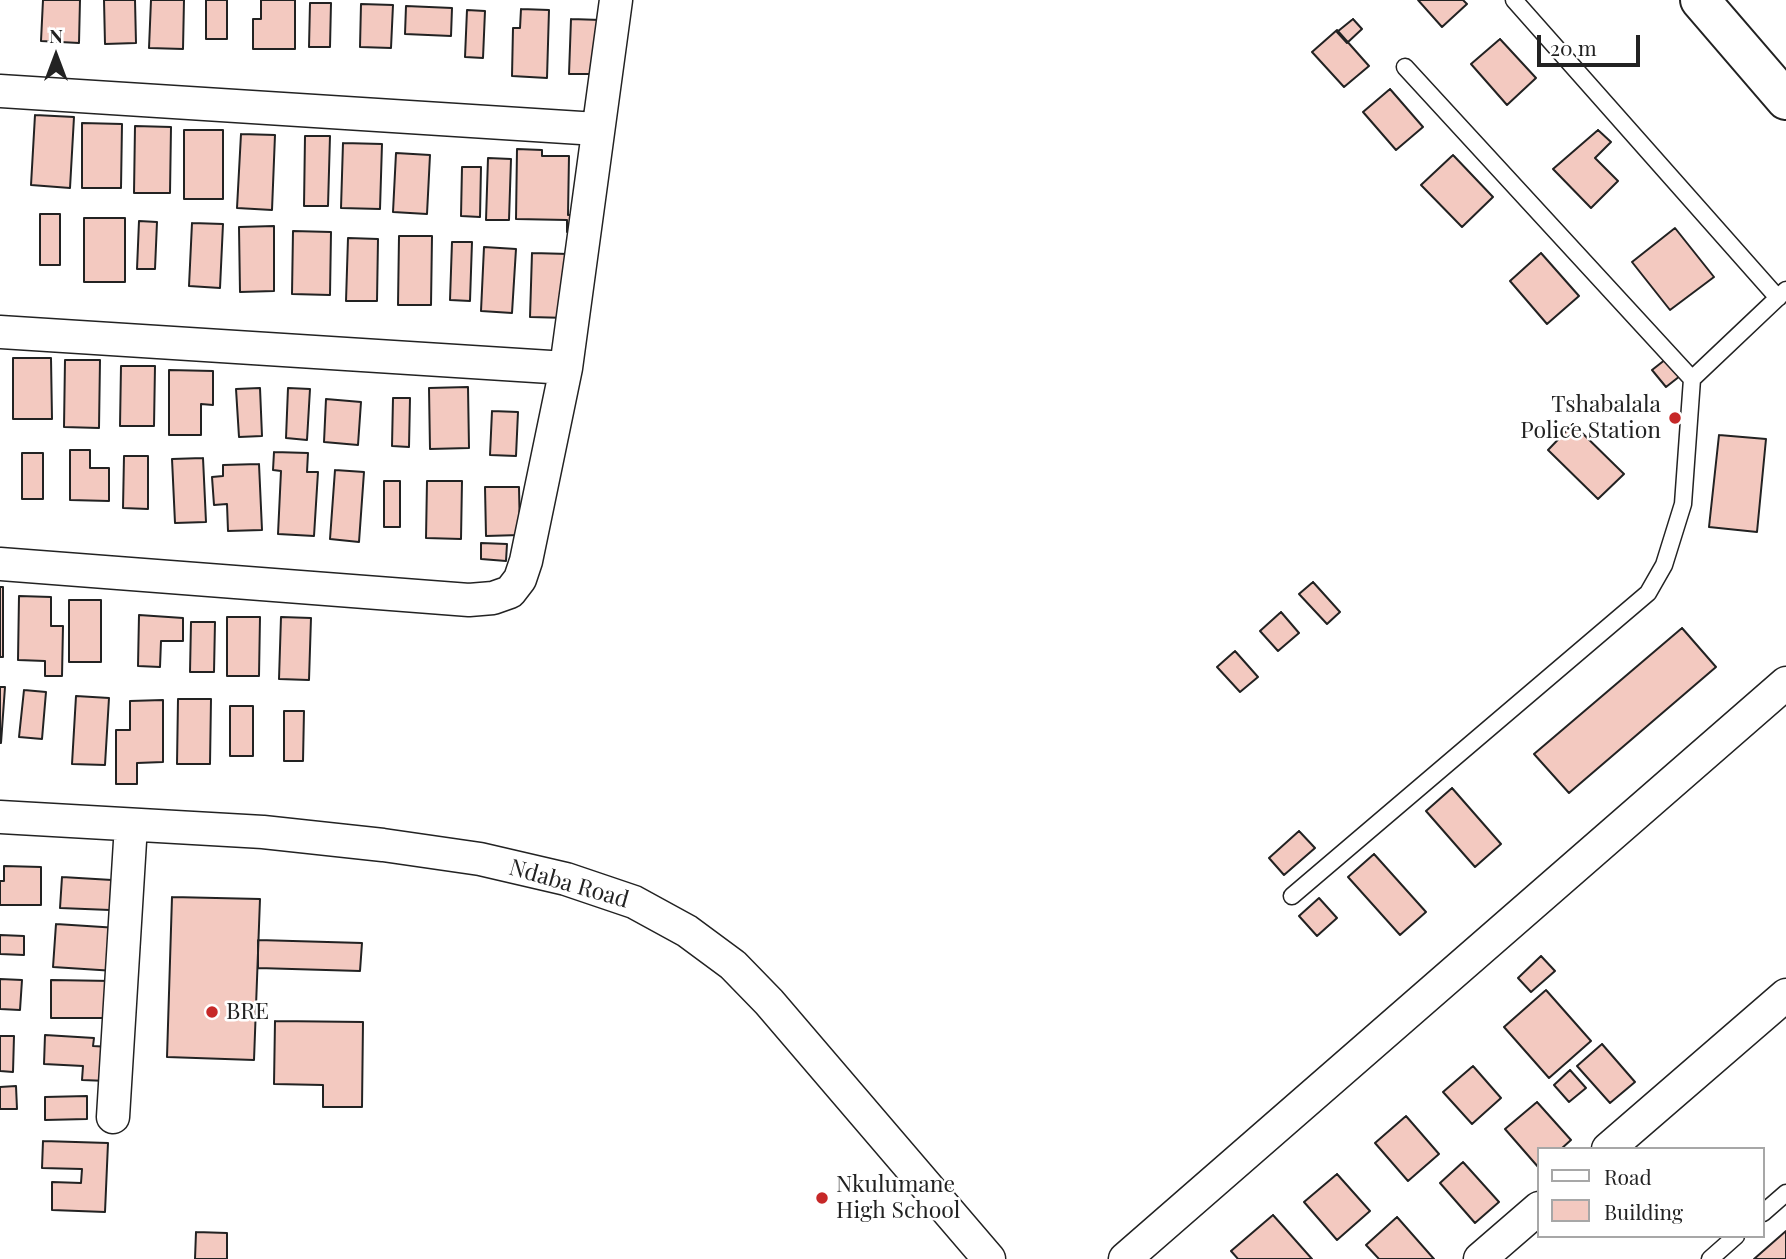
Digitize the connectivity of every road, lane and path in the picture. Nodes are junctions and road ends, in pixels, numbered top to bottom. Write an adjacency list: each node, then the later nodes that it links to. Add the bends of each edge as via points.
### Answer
1 (616, 0): 7 (street)
2 (1514, 0): 8 (lane)
3 (1700, 0): 6 (main road)
4 (1405, 67): 11 (lane)
5 (0, 90): 7 (street)
6 (1786, 100)
7 (597, 129): 10 (street)
8 (1782, 294): 11 (lane)
9 (0, 332): 10 (street)
10 (566, 368): 12 (street, via 526,561 510,592 493,598 469,600)
11 (1692, 379): 16 (lane, via 1683,504 1664,565 1648,593)
12 (0, 564)
13 (1786, 683): 25 (street)
14 (0, 817): 15 (street, Ndaba Road)
15 (131, 825): 18 (street); 24 (street, Ndaba Road, via 264,832 468,858 566,879 634,902 687,931 733,965)
16 (1292, 896)
17 (1786, 995): 19 (street)
18 (113, 1117)
19 (1610, 1147)
20 (1786, 1193): 22 (lane)
21 (1538, 1209): 26 (street)
22 (1765, 1211)
23 (1735, 1238): 27 (lane)
24 (989, 1259)
25 (1125, 1259)
26 (1480, 1259)
27 (1710, 1259)

